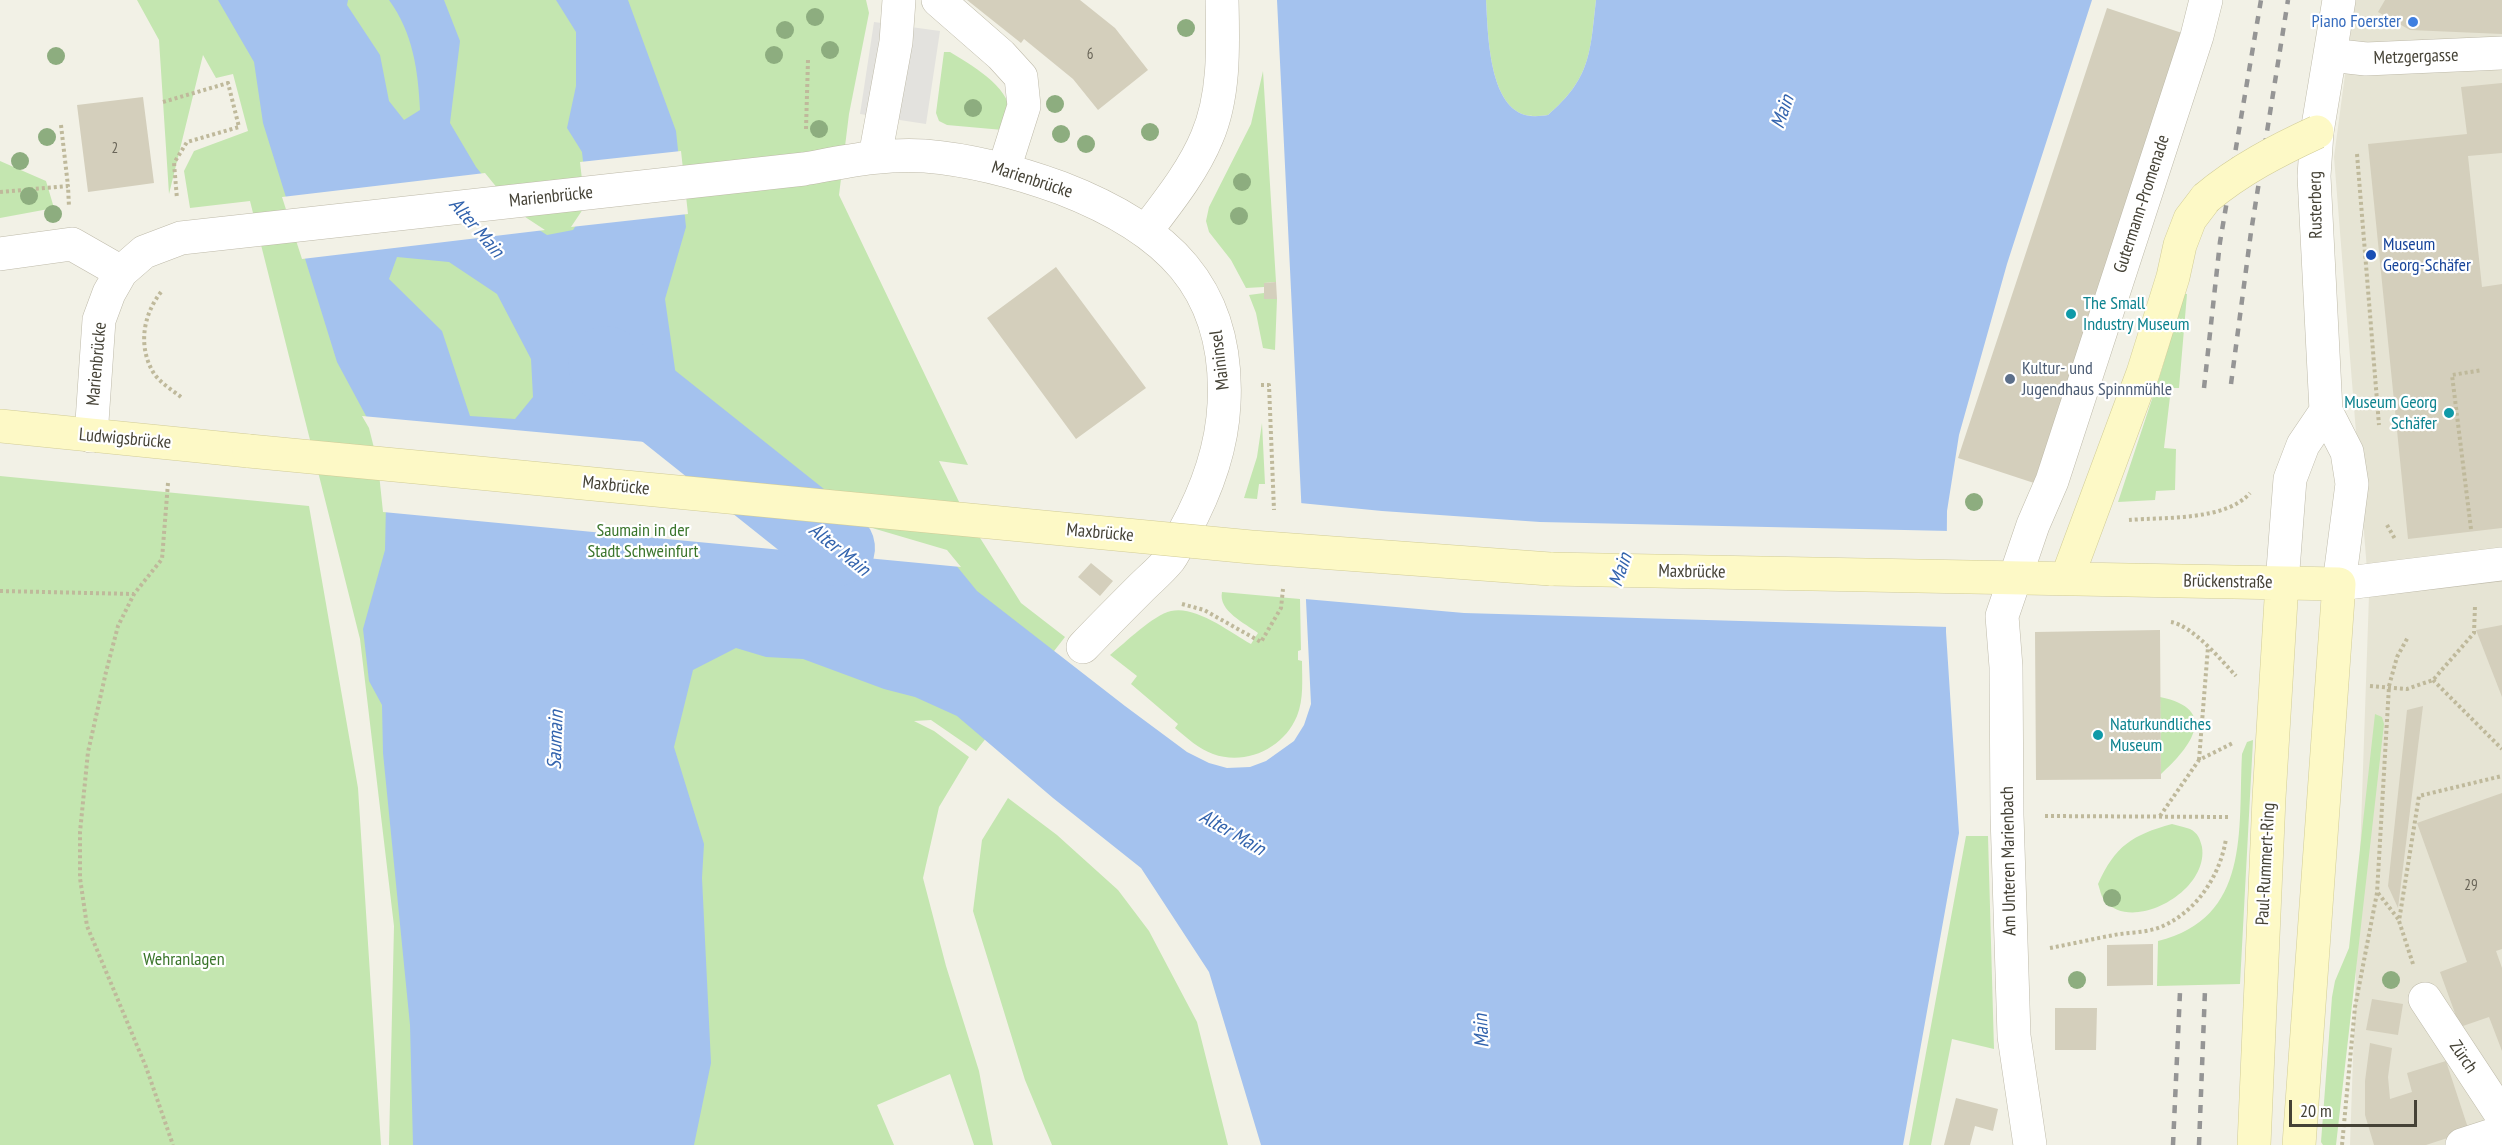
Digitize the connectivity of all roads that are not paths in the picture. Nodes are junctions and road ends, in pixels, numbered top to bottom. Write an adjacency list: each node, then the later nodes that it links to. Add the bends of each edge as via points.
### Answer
1 (899, 0): 9 (street, via 896,42)
2 (938, 0): 10 (street, via 1021,77 1024,106)
3 (1222, 0): 11 (street, via 1220,88 1207,137 1179,188)
4 (2206, 0): 20 (street, Gutermann-Promenade, via 2052,481)
5 (2338, 0): 7 (street, Rusterberg)
6 (2502, 53): 7 (street, Metzgergasse, via 2366,59)
7 (2330, 55): 8 (street, Rusterberg)
8 (2317, 132): 14 (street, Rusterberg, via 2314,176); 21 (main road, bridge, via 2225,182 2190,219 2143,373)
9 (875, 157): 10 (street, Marienbrücke, via 924,156); 13 (street, Marienbrücke, via 798,170 181,238 144,252)
10 (1004, 169): 11 (street, Marienbrücke, via 1088,198)
11 (1146, 231): 24 (street, Maininsel, via 1175,256 1198,286 1217,326 1226,376 1224,422 1202,500 1170,559)
12 (0, 254): 13 (street, via 72,244)
13 (121, 272): 16 (street, Marienbrücke, via 99,320)
14 (2326, 411): 22 (street, via 2303,445 2290,479); 23 (street, Rusterberg, via 2347,452 2352,484)
15 (0, 426): 16 (main road, Ludwigsbrücke)
16 (91, 436): 17 (main road, Ludwigsbrücke)
17 (249, 451): 19 (main road, Maxbrücke, bridge, via 1430,562 1550,570)
18 (2489, 566): 23 (street, Brückenstraße)
19 (1953, 576): 20 (main road, Brückenstraße)
20 (2014, 577): 21 (main road, Brückenstraße); 28 (street, Am Unteren Marienbach, via 2002,616 2011,956 2014,1036)
21 (2067, 578): 22 (main road, Brückenstraße)
22 (2282, 583): 23 (main road, Brückenstraße); 29 (main road, Paul-Rummert-Ring)
23 (2339, 584): 30 (main road)
24 (1083, 647)
25 (2425, 999): 26 (street, Zürch)
26 (2502, 1116)
27 (2502, 1132): 31 (street)
28 (2030, 1145)
29 (2254, 1145)
30 (2299, 1145)
31 (2462, 1145)

